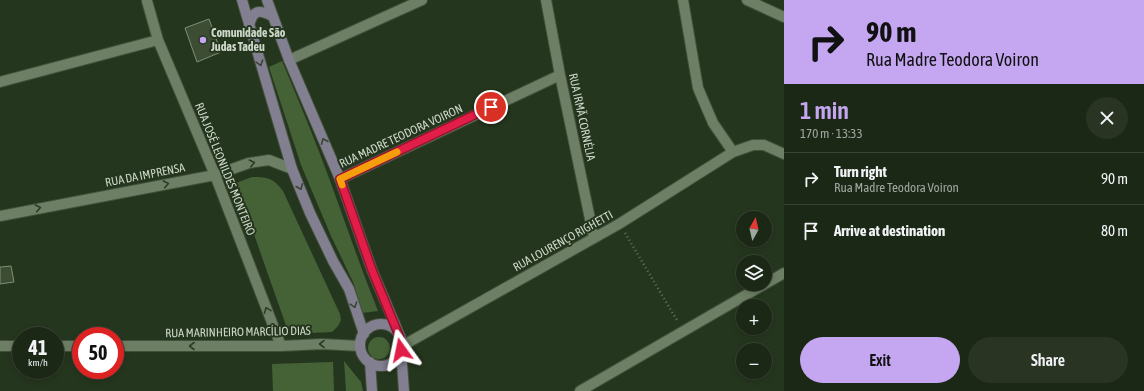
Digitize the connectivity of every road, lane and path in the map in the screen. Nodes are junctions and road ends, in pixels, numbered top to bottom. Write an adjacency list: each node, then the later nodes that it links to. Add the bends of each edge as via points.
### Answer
1 (242, 0): 10 (main road)
2 (267, 0): 8 (main road)
3 (422, 0): 12 (street)
4 (546, 0): 13 (street, RUA IRMÃ CORNÉLIA)
5 (683, 0): 15 (street, via 698,88 713,123)
6 (747, 0): 9 (street)
7 (147, 1): 11 (street, RUA JOSÉ LEONILDES MONTEIRO)
8 (272, 16): 10 (main road, via 257,12 251,18); 12 (main road)
9 (784, 17)
10 (249, 26): 17 (main road, one-way to 17)
11 (158, 40): 14 (street); 18 (street, RUA JOSÉ LEONILDES MONTEIRO)
12 (289, 60): 19 (main road, one-way to 12)
13 (560, 75): 19 (street, RUA MADRE TEODORA VOIRON); 22 (street, RUA IRMÃ CORNÉLIA)
14 (0, 82)
15 (733, 152): 16 (street, RUA LOURENÇO RIGHETTI, via 753,145 764,145); 21 (street, RUA LOURENÇO RIGHETTI)
16 (784, 154)
17 (292, 170): 18 (street, RUA DA IMPRENSA, one-way to 17, via 249,163 269,160); 27 (main road, one-way to 27, via 348,290)
18 (215, 175): 20 (street, RUA DA IMPRENSA, one-way to 18); 32 (street, RUA JOSÉ LEONILDES MONTEIRO, one-way to 18)
19 (340, 179): 28 (main road, via 372,270)
20 (0, 216)
21 (619, 224): 22 (street, RUA LOURENÇO RIGHETTI); 26 (path)
22 (594, 238): 34 (street, RUA LOURENÇO RIGHETTI)
23 (784, 273): 24 (street)
24 (772, 280)
25 (753, 291): 26 (street)
26 (683, 331): 38 (street)
27 (364, 334): 28 (main road, via 373,326 384,325 390,326); 33 (main road)
28 (399, 334): 34 (main road)
29 (0, 346): 30 (street)
30 (12, 346)
31 (124, 346): 32 (street, RUA MARINHEIRO MARCÍLIO DIAS, one-way to 31)
32 (281, 346): 33 (street, RUA MARINHEIRO MARCÍLIO DIAS, one-way to 32)
33 (360, 346): 35 (main road, via 365,358)
34 (402, 348): 35 (main road, via 399,356 389,364 382,366); 37 (main road)
35 (370, 362): 36 (main road)
36 (372, 391)
37 (404, 391)
38 (580, 391)

